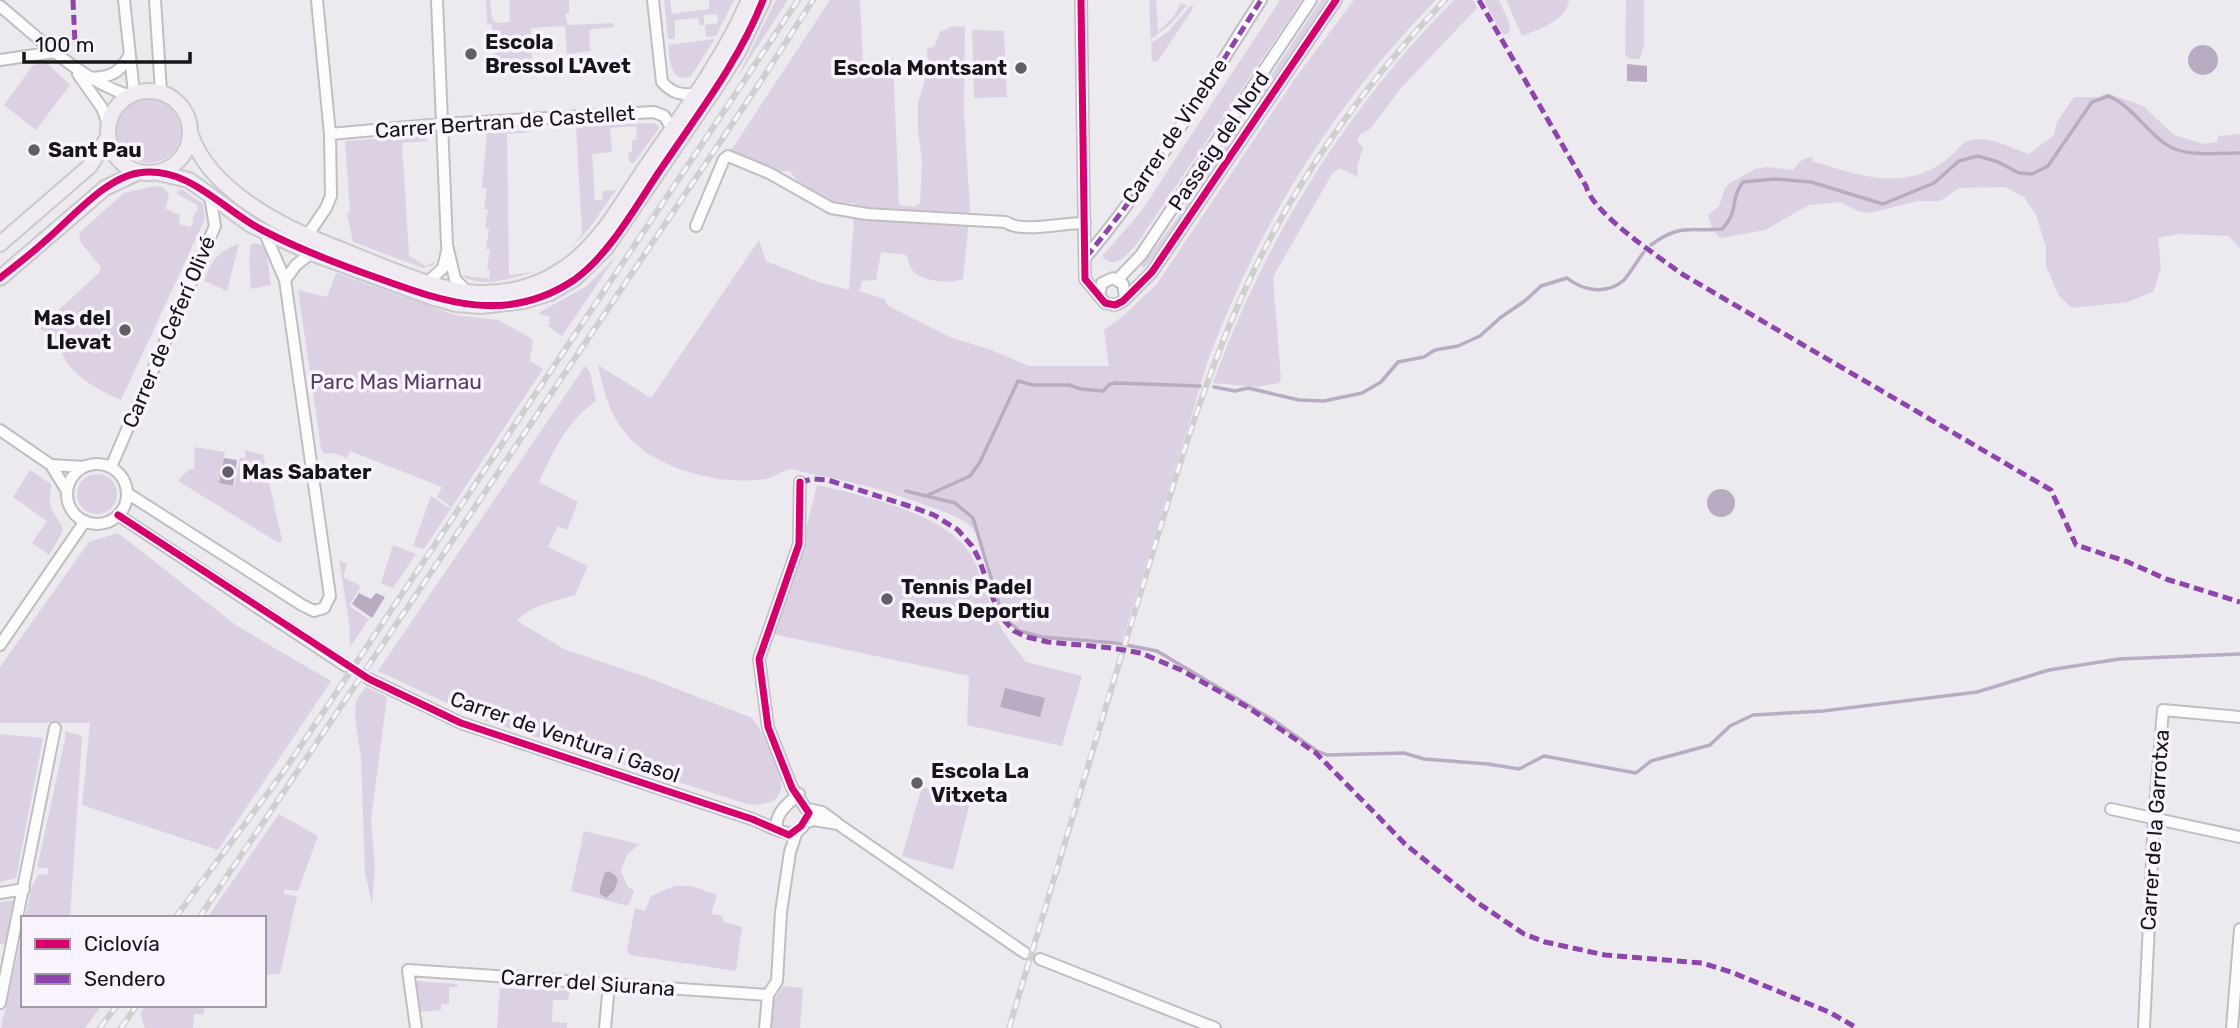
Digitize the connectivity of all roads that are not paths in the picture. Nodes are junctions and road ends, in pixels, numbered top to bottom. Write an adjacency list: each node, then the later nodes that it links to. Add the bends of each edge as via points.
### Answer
1 (124, 0): 14 (street)
2 (155, 0): 18 (street)
3 (317, 0): 24 (street)
4 (437, 0): 21 (street)
5 (653, 0): 19 (street, via 662,82 680,94)
6 (748, 0): 19 (main road)
7 (763, 0): 35 (main road, via 738,52 606,248 574,279 550,293 492,306 456,304)
8 (1081, 0): 29 (street)
9 (1261, 0): 36 (street, Carrer de Vinebre, via 1185,120)
10 (1311, 0): 38 (street, Passeig del Nord, via 1141,255)
11 (1336, 0): 43 (street, Passeig del Nord, via 1152,272)
12 (0, 6): 13 (street)
13 (55, 52): 15 (street); 16 (street)
14 (130, 56): 17 (street, via 109,77); 20 (street)
15 (0, 60)
16 (72, 66): 17 (street); 23 (street, via 96,98)
17 (90, 78): 20 (street)
18 (161, 92): 20 (main road); 25 (main road, via 183,108)
19 (695, 94): 22 (main road)
20 (132, 95): 23 (main road, via 113,111)
21 (442, 124): 22 (street, Carrer Bertran de Castellet, via 654,112 664,116); 24 (street, Carrer Bertran de Castellet); 34 (street)
22 (672, 128): 41 (main road, via 581,256 531,285 501,292)
23 (108, 131): 26 (main road, via 120,162); 33 (main road, via 90,166)
24 (330, 134): 32 (street, via 331,196)
25 (191, 135): 27 (main road, via 181,158); 32 (main road, via 203,162 221,180 273,219)
26 (139, 172): 27 (main road); 37 (main road, via 105,188)
27 (158, 173): 28 (main road, via 189,180)
28 (210, 196): 31 (main road); 47 (street, Carrer de Ceferí Olivé, via 215,226)
29 (1085, 223): 30 (street, via 1011,226 831,208 728,156); 36 (street)
30 (695, 226)
31 (264, 231): 35 (main road); 39 (street)
32 (307, 236): 40 (main road)
33 (0, 244)
34 (447, 245): 40 (street, via 443,268); 41 (street, via 455,279)
35 (311, 253): 39 (street)
36 (1085, 258): 42 (street, via 1085,279)
37 (0, 278)
38 (1118, 279): 42 (street, via 1102,283); 43 (street, via 1125,287)
39 (285, 280): 50 (street, via 330,596 324,608 314,611 290,598)
40 (428, 282): 41 (main road)
41 (467, 292)
42 (1099, 295): 43 (street, via 1110,305)
43 (1125, 297)
44 (0, 430): 45 (street)
45 (51, 465): 46 (street); 49 (street)
46 (84, 467): 47 (street); 49 (street)
47 (111, 467): 50 (street, via 119,473)
48 (800, 482): 58 (street, via 799,544 759,659 768,727)
49 (67, 491): 52 (street, via 73,512)
50 (127, 493): 51 (street)
51 (118, 515): 52 (street, via 102,523); 54 (street)
52 (85, 521): 53 (street)
53 (0, 645)
54 (346, 666)
55 (369, 679): 62 (street, Carrer de Ventura i Gasol, via 461,723)
56 (2240, 717): 61 (street, Carrer de la Garrotxa, via 2163,710)
57 (54, 729): 68 (street)
58 (797, 799): 60 (street); 63 (street); 64 (street, via 807,818)
59 (2111, 809): 61 (street)
60 (777, 817): 62 (street, Carrer de Ventura i Gasol); 65 (street, via 775,824)
61 (2154, 818): 66 (street); 80 (street, Carrer de la Garrotxa)
62 (752, 819): 65 (street, Carrer de Ventura i Gasol)
63 (838, 824): 64 (street, via 814,820); 71 (street)
64 (800, 827): 65 (street); 67 (street)
65 (781, 832): 67 (street)
66 (2240, 837)
67 (790, 852): 74 (street, via 777,981)
68 (24, 889): 69 (street); 75 (street)
69 (0, 893)
70 (2240, 929): 81 (street)
71 (1025, 953)
72 (1040, 959): 79 (street)
73 (609, 984): 74 (street, Carrer del Siurana); 76 (street, Carrer del Siurana, via 408,970); 77 (street)
74 (768, 996): 78 (street)
75 (0, 1003)
76 (416, 1028)
77 (605, 1028)
78 (765, 1028)
79 (1215, 1028)
80 (2144, 1028)
81 (2232, 1028)

